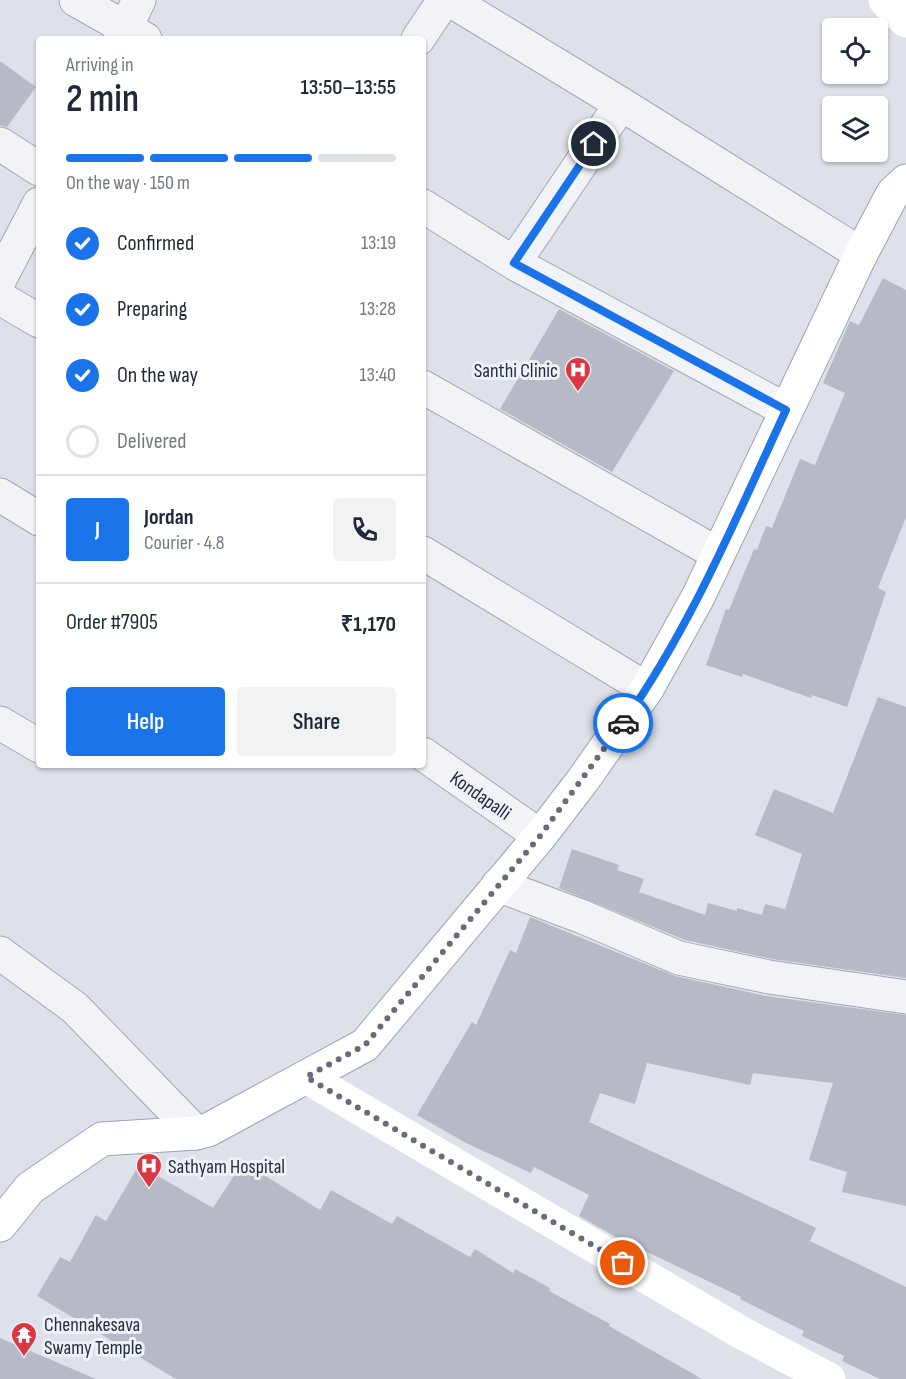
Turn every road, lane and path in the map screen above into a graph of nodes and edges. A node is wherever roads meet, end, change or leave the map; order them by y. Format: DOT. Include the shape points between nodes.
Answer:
graph roads {
  1 [pos="76,0"];
  2 [pos="444,0"];
  3 [pos="450,0"];
  4 [pos="885,0"];
  5 [pos="906,21"];
  6 [pos="132,26"];
  7 [pos="420,36"];
  8 [pos="621,104"];
  9 [pos="0,144"];
  10 [pos="36,167"];
  11 [pos="906,181"];
  12 [pos="426,208"];
  13 [pos="36,210"];
  14 [pos="861,254"];
  15 [pos="514,263"];
  16 [pos="0,279"];
  17 [pos="0,298"];
  18 [pos="36,319"];
  19 [pos="426,389"];
  20 [pos="786,410"];
  21 [pos="0,495"];
  22 [pos="36,517"];
  23 [pos="718,554"];
  24 [pos="426,555"];
  25 [pos="647,689"];
  26 [pos="0,723"];
  27 [pos="36,744"];
  28 [pos="426,756"];
  29 [pos="540,836"];
  30 [pos="498,885"];
  31 [pos="0,953"];
  32 [pos="906,998"];
  33 [pos="306,1077"];
  34 [pos="196,1134"];
  35 [pos="0,1225"];
  36 [pos="797,1371"];
  37 [pos="830,1379"];
  1 -- 6 [label="street"];
  2 -- 7 [label="street"];
  3 -- 8 [label="street"];
  4 -- 5 [label="main road"];
  8 -- 14 [label="street"];
  8 -- 15 [label="street"];
  9 -- 10 [label="street"];
  11 -- 14 [label="main road" via="893,193"];
  12 -- 15 [label="street"];
  13 -- 16 [label="street"];
  14 -- 20 [label="main road"];
  15 -- 20 [label="street"];
  17 -- 18 [label="street"];
  19 -- 23 [label="street"];
  20 -- 23 [label="main road"];
  21 -- 22 [label="street"];
  23 -- 25 [label="main road"];
  24 -- 25 [label="street"];
  25 -- 29 [label="main road"];
  26 -- 27 [label="street"];
  28 -- 29 [label="street, Kondapalli"];
  29 -- 30 [label="main road"];
  30 -- 32 [label="street" via="679,958 769,977"];
  30 -- 33 [label="main road" via="365,1045"];
  31 -- 34 [label="street" via="75,1008"];
  33 -- 34 [label="main road"];
  33 -- 36 [label="main road" via="732,1327"];
  34 -- 35 [label="main road" via="102,1139 30,1188"];
  36 -- 37 [label="main road"];
}
